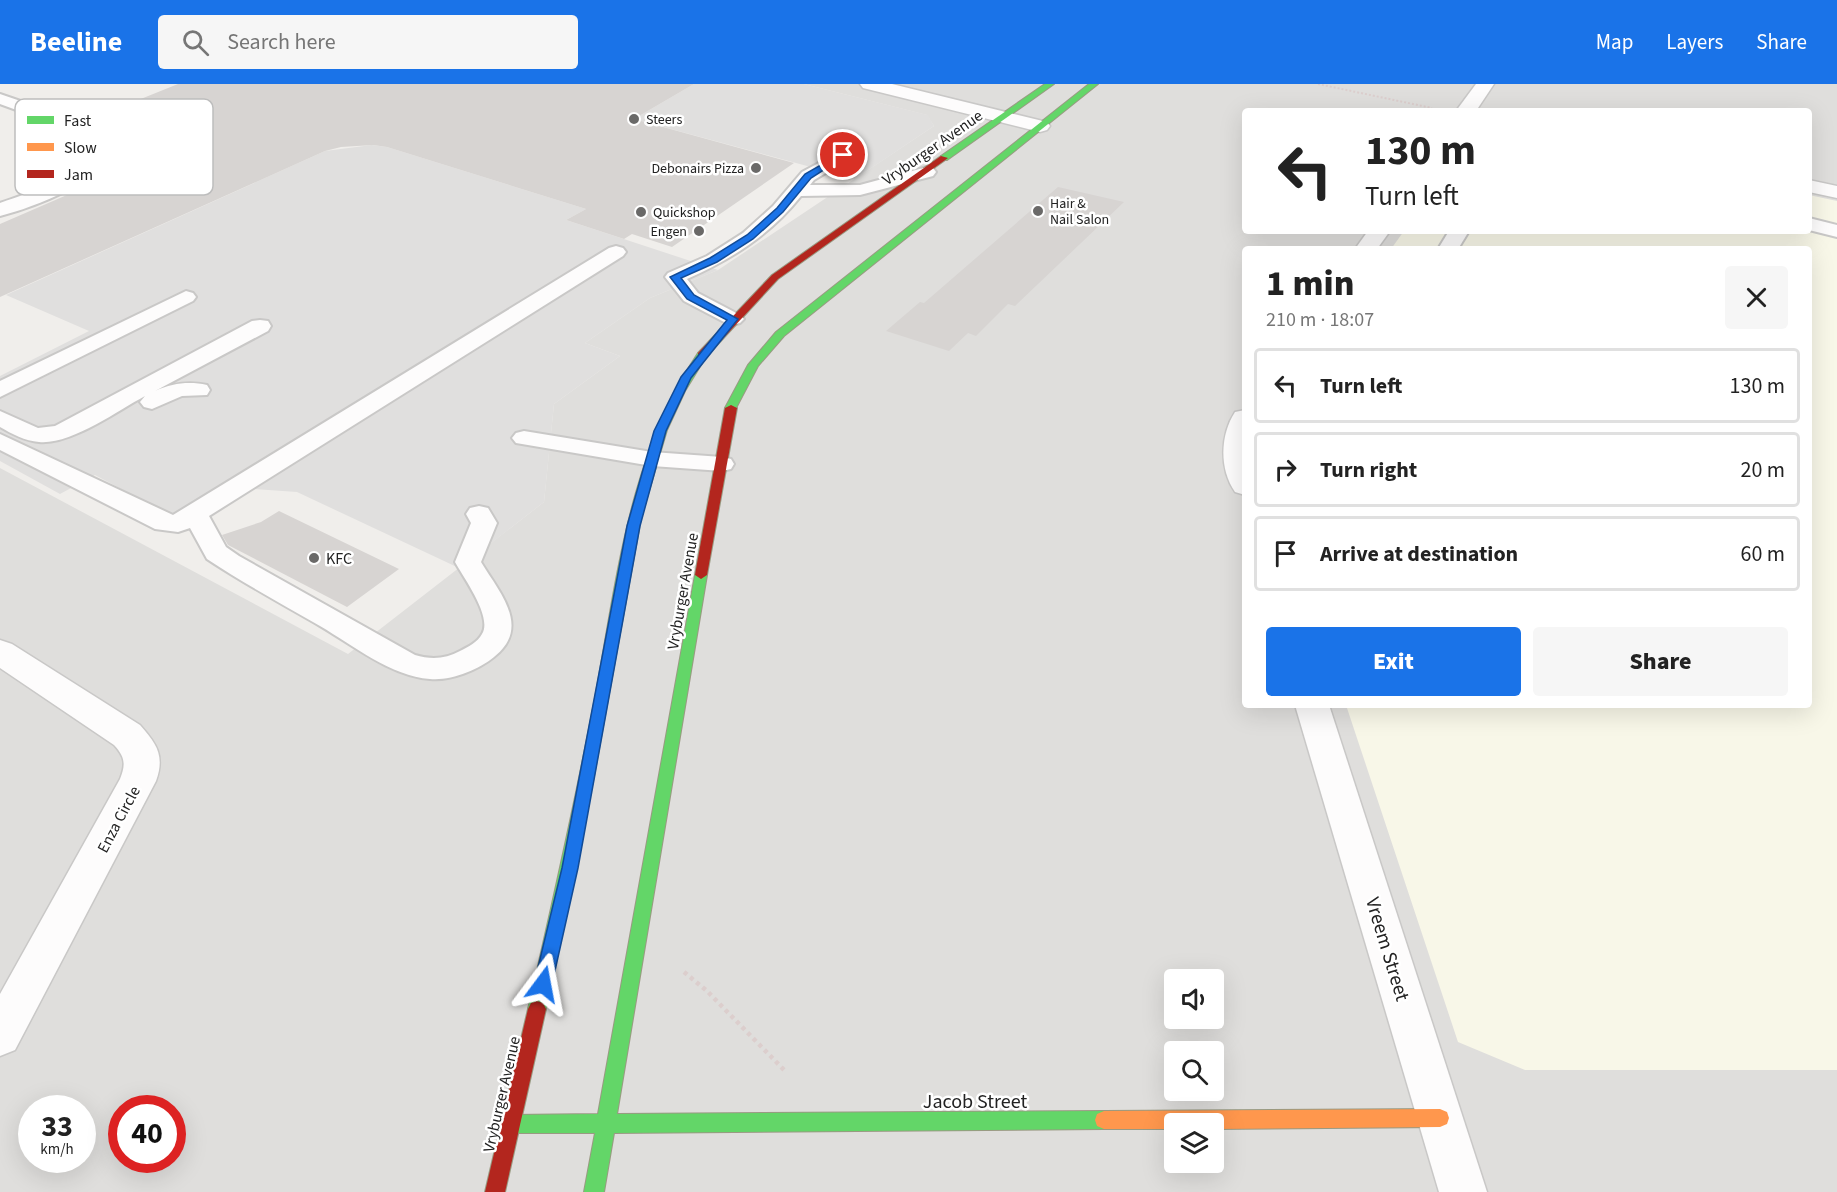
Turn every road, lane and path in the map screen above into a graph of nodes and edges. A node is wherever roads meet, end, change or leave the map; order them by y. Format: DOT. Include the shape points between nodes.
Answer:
graph roads {
  1 [pos="869,84"];
  2 [pos="1050,84"];
  3 [pos="1094,84"];
  4 [pos="1318,84"];
  5 [pos="1485,84"];
  6 [pos="0,99"];
  7 [pos="15,104"];
  8 [pos="1432,108"];
  9 [pos="1468,108"];
  10 [pos="1003,117"];
  11 [pos="1040,126"];
  12 [pos="843,155"];
  13 [pos="927,172"];
  14 [pos="1812,187"];
  15 [pos="794,191"];
  16 [pos="1837,192"];
  17 [pos="35,195"];
  18 [pos="0,210"];
  19 [pos="1812,225"];
  20 [pos="1837,231"];
  21 [pos="616,252"];
  22 [pos="186,297"];
  23 [pos="733,319"];
  24 [pos="260,326"];
  25 [pos="0,390"];
  26 [pos="199,390"];
  27 [pos="0,418"];
  28 [pos="1242,426"];
  29 [pos="524,438"];
  30 [pos="0,441"];
  31 [pos="652,459"];
  32 [pos="43,463"];
  33 [pos="722,464"];
  34 [pos="1242,476"];
  35 [pos="195,513"];
  36 [pos="479,514"];
  37 [pos="0,652"];
  38 [pos="1313,708"];
  39 [pos="684,972"];
  40 [pos="0,1036"];
  41 [pos="789,1075"];
  42 [pos="1440,1118"];
  43 [pos="606,1123"];
  44 [pos="511,1124"];
  45 [pos="495,1192"];
  46 [pos="594,1192"];
  47 [pos="1463,1192"];
  1 -- 10 [label="street"];
  2 -- 10 [label="street, Vryburger Avenue"];
  3 -- 11 [label="street, Vryburger Avenue"];
  4 -- 8 [label="path"];
  5 -- 9 [label="street"];
  6 -- 7 [label="lane"];
  10 -- 11 [label="street"];
  10 -- 13 [label="street, Vryburger Avenue"];
  11 -- 33 [label="street, Vryburger Avenue" via="780,334 753,365 731,405"];
  12 -- 15 [label="lane" via="808,176"];
  13 -- 15 [label="lane" via="860,190"];
  13 -- 23 [label="street, Vryburger Avenue" via="776,277"];
  14 -- 16 [label="street"];
  15 -- 23 [label="lane" via="780,210 750,237 714,260 675,277 691,297"];
  17 -- 18 [label="lane"];
  19 -- 20 [label="lane"];
  21 -- 35 [label="lane"];
  22 -- 25 [label="lane"];
  23 -- 31 [label="street, Vryburger Avenue" via="686,377 660,431"];
  24 -- 27 [label="lane" via="63,431 46,437 31,434"];
  26 -- 32 [label="lane" via="186,387 170,392"];
  28 -- 34 [label="street" via="1237,438"];
  29 -- 31 [label="lane"];
  30 -- 32 [label="lane"];
  31 -- 33 [label="lane"];
  31 -- 44 [label="street, Vryburger Avenue" via="634,526 570,868"];
  32 -- 35 [label="lane" via="164,523 178,524"];
  33 -- 43 [label="street, Vryburger Avenue"];
  35 -- 36 [label="lane" via="216,553 405,662 437,669 473,658 497,633 499,621 468,562 484,523"];
  37 -- 40 [label="street, Enza Circle" via="127,735 141,751 144,764"];
  38 -- 42 [label="street, Vreem Street"];
  39 -- 41 [label="path"];
  42 -- 43 [label="street, Jacob Street"];
  42 -- 47 [label="street, Vreem Street"];
  43 -- 44 [label="street, Jacob Street"];
  43 -- 46 [label="street, Vryburger Avenue"];
  44 -- 45 [label="street, Vryburger Avenue"];
}
